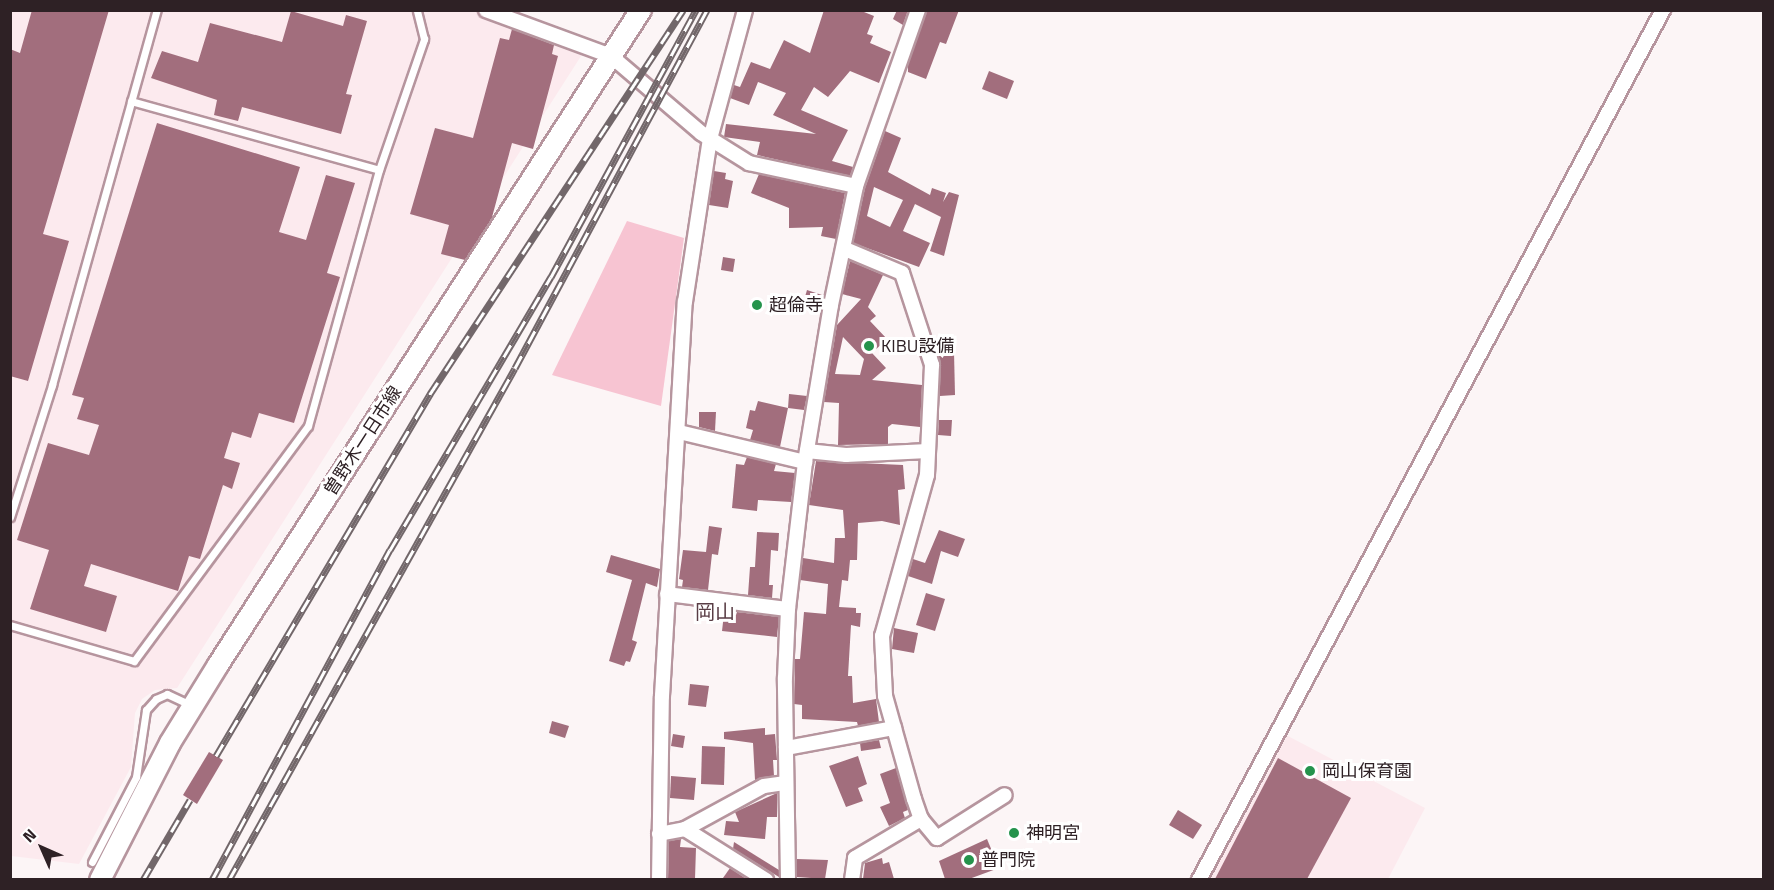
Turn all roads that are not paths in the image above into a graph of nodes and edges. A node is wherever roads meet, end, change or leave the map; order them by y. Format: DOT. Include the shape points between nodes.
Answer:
graph roads {
  1 [pos="157,10"];
  2 [pos="417,10"];
  3 [pos="486,10"];
  4 [pos="640,10"];
  5 [pos="744,10"];
  6 [pos="918,10"];
  7 [pos="1663,10"];
  8 [pos="610,56"];
  9 [pos="131,101"];
  10 [pos="710,139"];
  11 [pos="379,170"];
  12 [pos="856,186"];
  13 [pos="845,249"];
  14 [pos="679,432"];
  15 [pos="928,451"];
  16 [pos="806,456"];
  17 [pos="10,517"];
  18 [pos="667,594"];
  19 [pos="788,609"];
  20 [pos="10,625"];
  21 [pos="193,706"];
  22 [pos="894,728"];
  23 [pos="786,748"];
  24 [pos="786,783"];
  25 [pos="1005,795"];
  26 [pos="921,819"];
  27 [pos="685,829"];
  28 [pos="659,834"];
  29 [pos="96,870"];
  30 [pos="659,879"];
  31 [pos="765,879"];
  32 [pos="788,879"];
  33 [pos="852,879"];
  34 [pos="1199,879"];
  1 -- 9 [label="lane"];
  2 -- 11 [label="lane" via="424,39"];
  3 -- 8 [label="street"];
  4 -- 8 [label="main road, 曽野木一日市線"];
  5 -- 10 [label="street"];
  6 -- 12 [label="street"];
  7 -- 34 [label="street"];
  8 -- 10 [label="street"];
  8 -- 21 [label="main road, 曽野木一日市線"];
  9 -- 11 [label="lane"];
  9 -- 17 [label="lane"];
  10 -- 12 [label="street" via="749,163"];
  10 -- 14 [label="street" via="685,302"];
  11 -- 20 [label="lane" via="308,426 134,661"];
  12 -- 13 [label="street"];
  13 -- 15 [label="street" via="902,273 932,365"];
  13 -- 16 [label="street" via="831,305"];
  14 -- 16 [label="street"];
  14 -- 18 [label="street"];
  15 -- 16 [label="street"];
  15 -- 22 [label="street" via="927,475 882,636 885,696"];
  16 -- 19 [label="street"];
  18 -- 19 [label="street"];
  18 -- 28 [label="street"];
  19 -- 23 [label="street"];
  21 -- 29 [label="main road, 曽野木一日市線"];
  21 -- 29 [label="lane" via="167,694 146,710 136,777"];
  22 -- 23 [label="street"];
  22 -- 26 [label="street"];
  23 -- 24 [label="street"];
  24 -- 27 [label="street" via="764,786"];
  24 -- 32 [label="street"];
  25 -- 26 [label="street" via="937,838"];
  26 -- 33 [label="street" via="855,858"];
  27 -- 28 [label="street"];
  27 -- 31 [label="street"];
  28 -- 30 [label="street"];
}
